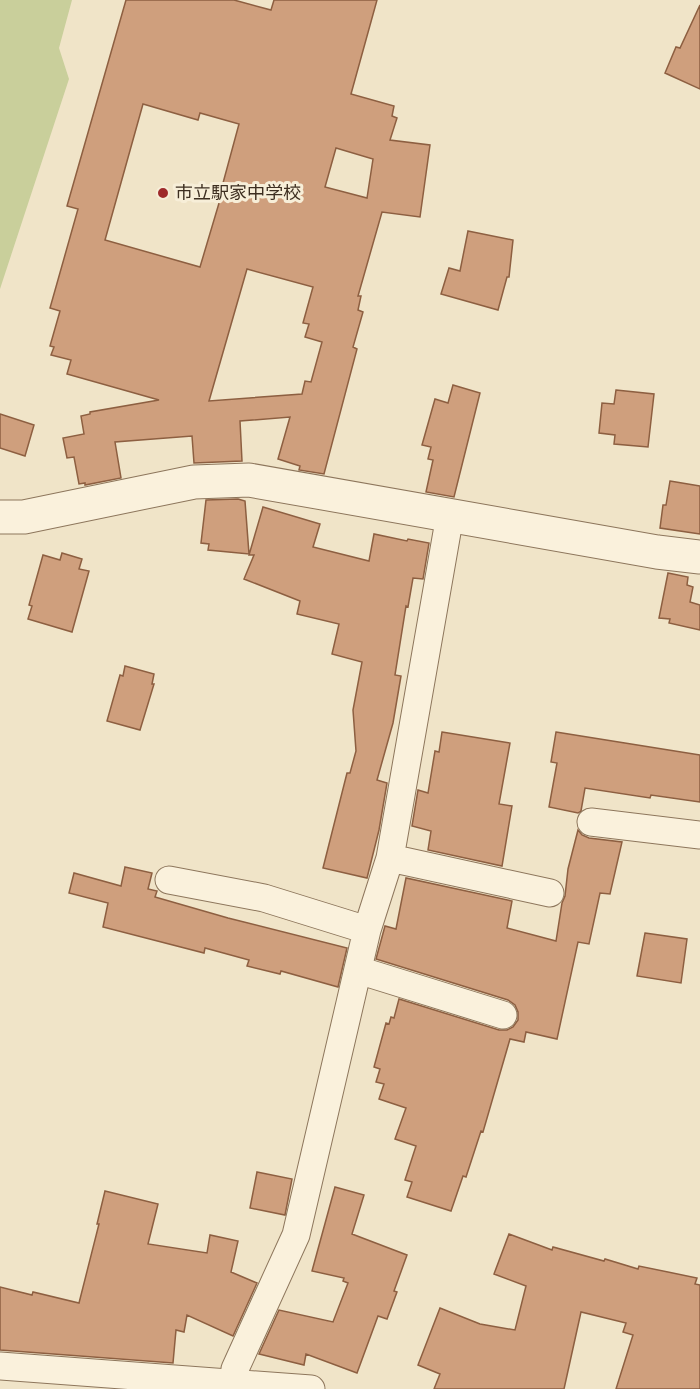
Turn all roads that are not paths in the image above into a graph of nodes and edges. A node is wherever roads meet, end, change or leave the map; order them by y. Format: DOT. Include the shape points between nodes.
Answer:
graph roads {
  1 [pos="450,515"];
  2 [pos="1,523"];
  3 [pos="700,556"];
  4 [pos="591,822"];
  5 [pos="700,835"];
  6 [pos="390,858"];
  7 [pos="170,880"];
  8 [pos="550,894"];
  9 [pos="368,930"];
  10 [pos="358,970"];
  11 [pos="503,1015"];
  12 [pos="0,1366"];
  13 [pos="234,1385"];
  14 [pos="311,1389"];
  1 -- 2 [label="street" via="249,480 194,482"];
  1 -- 3 [label="street" via="657,552"];
  1 -- 6 [label="street"];
  4 -- 5 [label="street"];
  6 -- 8 [label="street"];
  6 -- 9 [label="street"];
  7 -- 9 [label="street" via="264,898"];
  9 -- 10 [label="street"];
  10 -- 11 [label="street"];
  10 -- 13 [label="street" via="296,1235 235,1370"];
  12 -- 13 [label="street"];
  13 -- 14 [label="street"];
}
